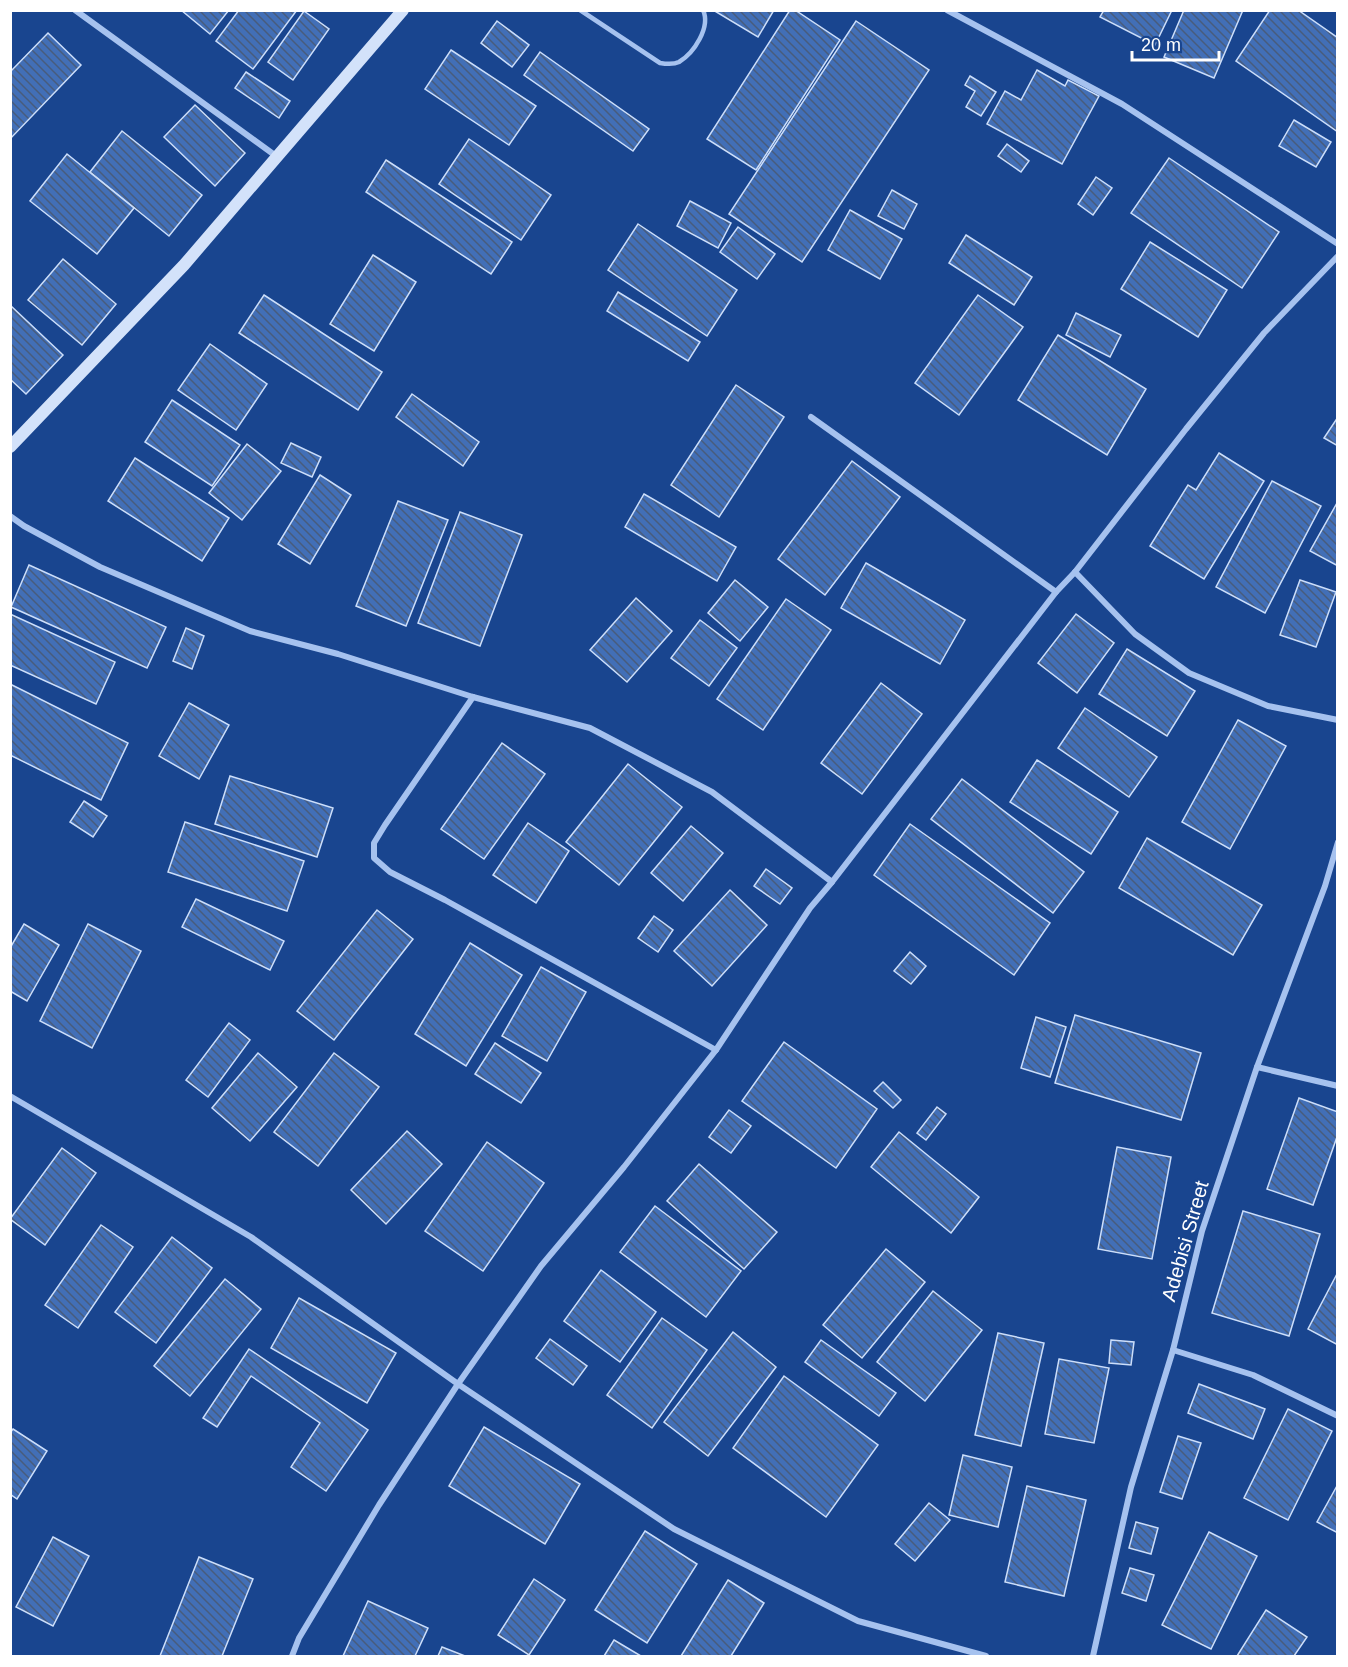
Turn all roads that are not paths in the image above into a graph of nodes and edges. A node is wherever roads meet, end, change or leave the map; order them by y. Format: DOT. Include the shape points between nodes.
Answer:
graph roads {
  1 [pos="75,10"];
  2 [pos="403,10"];
  3 [pos="580,10"];
  4 [pos="703,10"];
  5 [pos="947,10"];
  6 [pos="276,156"];
  7 [pos="1338,244"];
  8 [pos="1338,256"];
  9 [pos="810,417"];
  10 [pos="10,447"];
  11 [pos="10,516"];
  12 [pos="1075,572"];
  13 [pos="1056,591"];
  14 [pos="473,697"];
  15 [pos="1338,720"];
  16 [pos="1338,842"];
  17 [pos="832,882"];
  18 [pos="716,1050"];
  19 [pos="1257,1067"];
  20 [pos="1338,1086"];
  21 [pos="10,1096"];
  22 [pos="1173,1350"];
  23 [pos="458,1384"];
  24 [pos="1338,1416"];
  25 [pos="292,1656"];
  26 [pos="986,1656"];
  27 [pos="1093,1656"];
  1 -- 6 [label="street"];
  2 -- 6 [label="street"];
  3 -- 4 [label="lane" via="660,63 668,64 680,61 692,50 705,22"];
  5 -- 7 [label="street" via="1122,104"];
  6 -- 10 [label="street" via="176,273"];
  8 -- 12 [label="street" via="1264,333"];
  9 -- 13 [label="street"];
  11 -- 14 [label="street" via="100,567 250,631"];
  12 -- 13 [label="street"];
  12 -- 15 [label="street" via="1135,634 1189,673 1268,706"];
  13 -- 17 [label="street"];
  14 -- 17 [label="street" via="590,728 712,792"];
  14 -- 18 [label="street" via="385,825 374,843 374,858 390,872"];
  16 -- 19 [label="street, Adebisi Street"];
  17 -- 18 [label="street" via="810,908"];
  18 -- 23 [label="street" via="541,1266"];
  19 -- 20 [label="street"];
  19 -- 22 [label="street, Adebisi Street" via="1202,1231"];
  21 -- 23 [label="street" via="251,1237"];
  22 -- 24 [label="street" via="1253,1375"];
  22 -- 27 [label="street, Adebisi Street" via="1131,1487"];
  23 -- 25 [label="street" via="379,1505"];
  23 -- 26 [label="street" via="674,1529 858,1621"];
}
